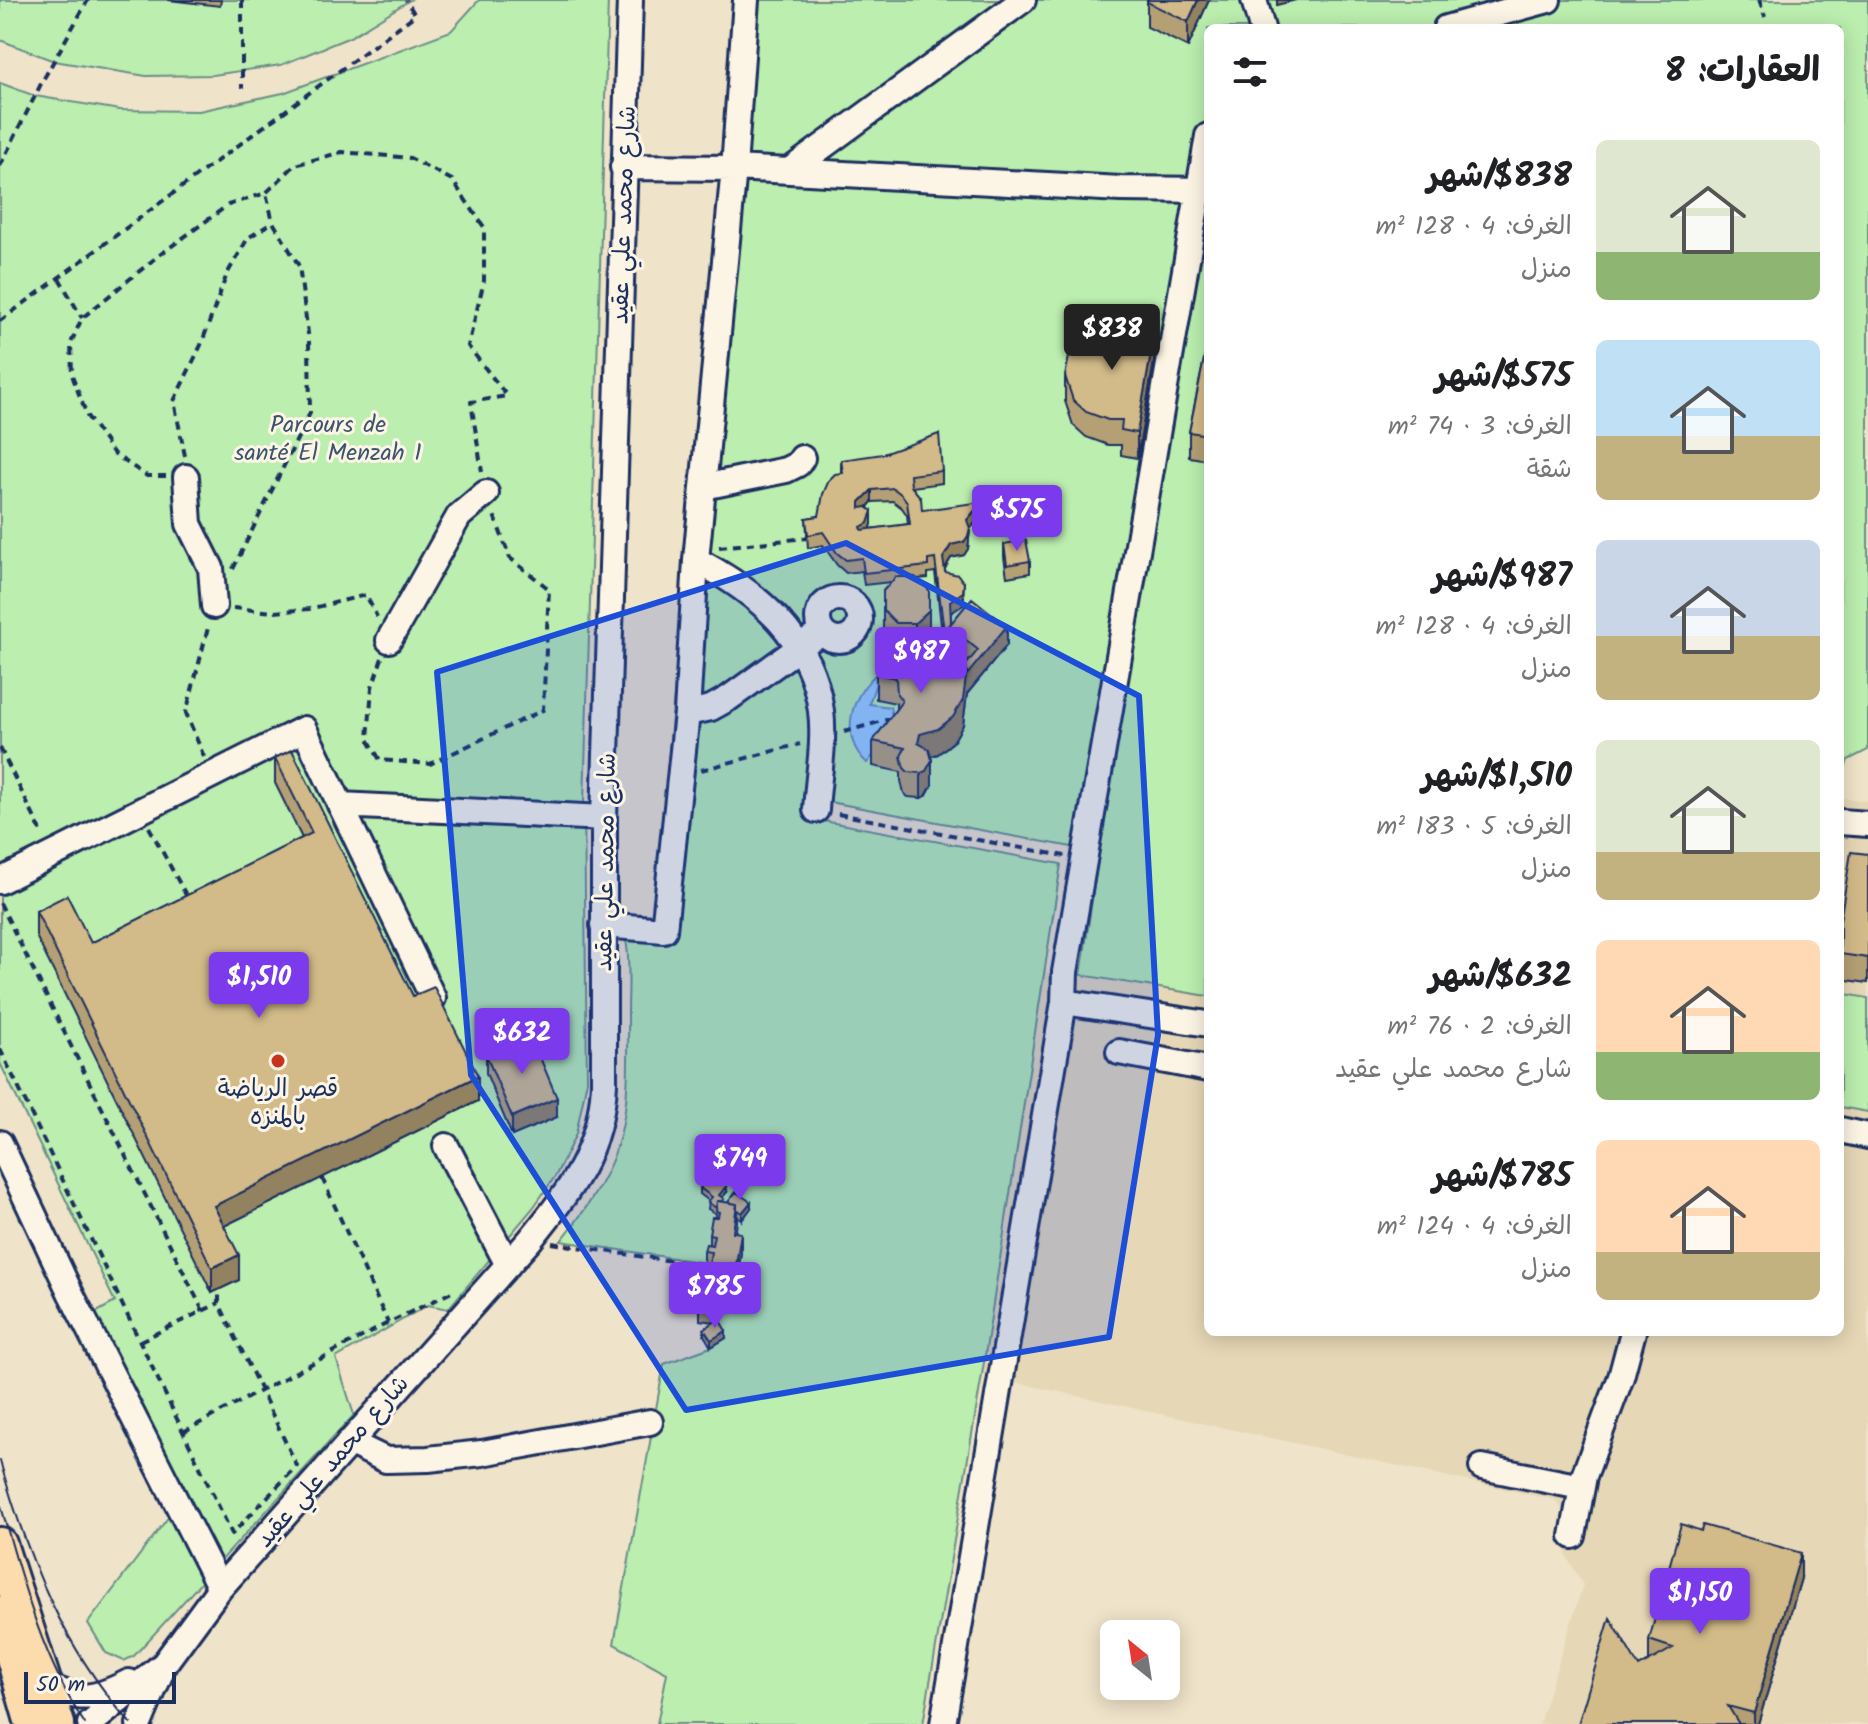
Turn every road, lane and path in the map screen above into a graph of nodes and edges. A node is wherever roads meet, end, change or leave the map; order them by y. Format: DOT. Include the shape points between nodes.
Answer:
graph roads {
  1 [pos="88,0"];
  2 [pos="242,0"];
  3 [pos="406,0"];
  4 [pos="630,0"];
  5 [pos="746,0"];
  6 [pos="1023,0"];
  7 [pos="1254,0"];
  8 [pos="1548,0"];
  9 [pos="1759,0"];
  10 [pos="1765,17"];
  11 [pos="1261,24"];
  12 [pos="1461,24"];
  13 [pos="242,88"];
  14 [pos="0,166"];
  15 [pos="623,167"];
  16 [pos="734,168"];
  17 [pos="789,171"];
  18 [pos="1204,190"];
  19 [pos="266,193"];
  20 [pos="273,222"];
  21 [pos="59,278"];
  22 [pos="82,318"];
  23 [pos="0,321"];
  24 [pos="802,458"];
  25 [pos="186,477"];
  26 [pos="703,487"];
  27 [pos="486,493"];
  28 [pos="807,538"];
  29 [pos="696,554"];
  30 [pos="214,606"];
  31 [pos="821,632"];
  32 [pos="389,640"];
  33 [pos="799,649"];
  34 [pos="687,713"];
  35 [pos="899,717"];
  36 [pos="822,738"];
  37 [pos="0,748"];
  38 [pos="212,775"];
  39 [pos="679,776"];
  40 [pos="340,805"];
  41 [pos="816,810"];
  42 [pos="141,811"];
  43 [pos="604,818"];
  44 [pos="1844,822"];
  45 [pos="1868,824"];
  46 [pos="52,855"];
  47 [pos="1084,859"];
  48 [pos="0,881"];
  49 [pos="190,902"];
  50 [pos="0,903"];
  51 [pos="603,925"];
  52 [pos="433,998"];
  53 [pos="1064,1002"];
  54 [pos="1204,1023"];
  55 [pos="0,1049"];
  56 [pos="1119,1052"];
  57 [pos="1204,1068"];
  58 [pos="1844,1131"];
  59 [pos="1868,1136"];
  60 [pos="0,1143"];
  61 [pos="446,1146"];
  62 [pos="322,1178"];
  63 [pos="530,1240"];
  64 [pos="508,1265"];
  65 [pos="705,1266"];
  66 [pos="219,1290"];
  67 [pos="455,1291"];
  68 [pos="219,1303"];
  69 [pos="203,1311"];
  70 [pos="388,1323"];
  71 [pos="1632,1336"];
  72 [pos="140,1341"];
  73 [pos="260,1391"];
  74 [pos="650,1422"];
  75 [pos="183,1432"];
  76 [pos="349,1442"];
  77 [pos="1482,1467"];
  78 [pos="1581,1487"];
  79 [pos="1573,1536"];
  80 [pos="0,1544"];
  81 [pos="220,1588"];
  82 [pos="0,1613"];
  83 [pos="169,1657"];
  84 [pos="46,1684"];
  85 [pos="32,1724"];
  86 [pos="58,1724"];
  87 [pos="90,1724"];
  88 [pos="139,1724"];
  89 [pos="943,1724"];
  1 -- 14 [label="path"];
  2 -- 13 [label="path"];
  3 -- 21 [label="path" via="415,15"];
  4 -- 15 [label="street, شارع محمد علي عقيد"];
  5 -- 16 [label="street"];
  6 -- 17 [label="street"];
  7 -- 11 [label="street"];
  8 -- 12 [label="street"];
  9 -- 10 [label="path"];
  15 -- 16 [label="street"];
  15 -- 43 [label="street, شارع محمد علي عقيد"];
  16 -- 17 [label="street"];
  16 -- 26 [label="street"];
  17 -- 18 [label="street"];
  18 -- 47 [label="street"];
  19 -- 20 [label="path"];
  19 -- 22 [label="path" via="228,205"];
  19 -- 27 [label="path" via="295,165 342,152 410,158 452,180 484,227 484,281 468,346 507,396 471,402"];
  20 -- 25 [label="path" via="248,238 227,274 174,401"];
  20 -- 30 [label="path" via="299,266 309,341 310,413"];
  21 -- 22 [label="path"];
  21 -- 23 [label="path"];
  22 -- 25 [label="path" via="71,343 72,375 87,416 114,454 147,476"];
  24 -- 26 [label="street" via="786,470"];
  25 -- 30 [label="street" via="189,524 211,568"];
  26 -- 29 [label="street"];
  27 -- 32 [label="street" via="459,516"];
  27 -- 32 [label="path" via="510,558 549,589 543,710 430,764 380,760 368,739 372,687"];
  28 -- 29 [label="path"];
  29 -- 33 [label="street" via="763,602"];
  29 -- 34 [label="street"];
  30 -- 32 [label="path" via="274,612 366,595"];
  30 -- 38 [label="path" via="186,713"];
  31 -- 33 [label="street"];
  33 -- 34 [label="street" via="729,698"];
  33 -- 36 [label="street" via="815,682"];
  34 -- 39 [label="street"];
  35 -- 36 [label="path"];
  36 -- 39 [label="path"];
  36 -- 41 [label="street"];
  37 -- 46 [label="path"];
  38 -- 40 [label="street" via="304,729"];
  38 -- 42 [label="street"];
  39 -- 51 [label="street" via="664,930"];
  40 -- 43 [label="street"];
  40 -- 52 [label="street"];
  41 -- 47 [label="path"];
  42 -- 46 [label="street"];
  42 -- 49 [label="path"];
  43 -- 51 [label="street, شارع محمد علي عقيد"];
  44 -- 45 [label="street"];
  46 -- 48 [label="street"];
  47 -- 53 [label="street"];
  50 -- 69 [label="path"];
  51 -- 63 [label="street, شارع محمد علي عقيد" via="604,1083 599,1126 567,1195"];
  53 -- 54 [label="street"];
  53 -- 89 [label="street"];
  55 -- 72 [label="path"];
  56 -- 57 [label="street"];
  58 -- 59 [label="street"];
  60 -- 81 [label="street"];
  61 -- 64 [label="street"];
  62 -- 70 [label="path"];
  63 -- 64 [label="street, شارع محمد علي عقيد"];
  63 -- 65 [label="path"];
  64 -- 76 [label="street, شارع محمد علي عقيد"];
  66 -- 68 [label="path"];
  67 -- 70 [label="path"];
  68 -- 69 [label="path"];
  68 -- 73 [label="path"];
  69 -- 72 [label="path"];
  70 -- 73 [label="path"];
  71 -- 78 [label="street"];
  72 -- 75 [label="path"];
  73 -- 75 [label="path"];
  73 -- 75 [label="path" via="297,1466 232,1534"];
  74 -- 76 [label="street" via="428,1459 386,1460"];
  76 -- 81 [label="street, شارع محمد علي عقيد"];
  77 -- 78 [label="street"];
  78 -- 79 [label="street"];
  80 -- 84 [label="main road"];
  81 -- 83 [label="street, شارع محمد علي عقيد"];
  82 -- 85 [label="main road"];
  83 -- 84 [label="street" via="106,1694 68,1696"];
  83 -- 87 [label="street, شارع محمد علي عقيد"];
  83 -- 88 [label="street"];
  84 -- 86 [label="main road"];
}
